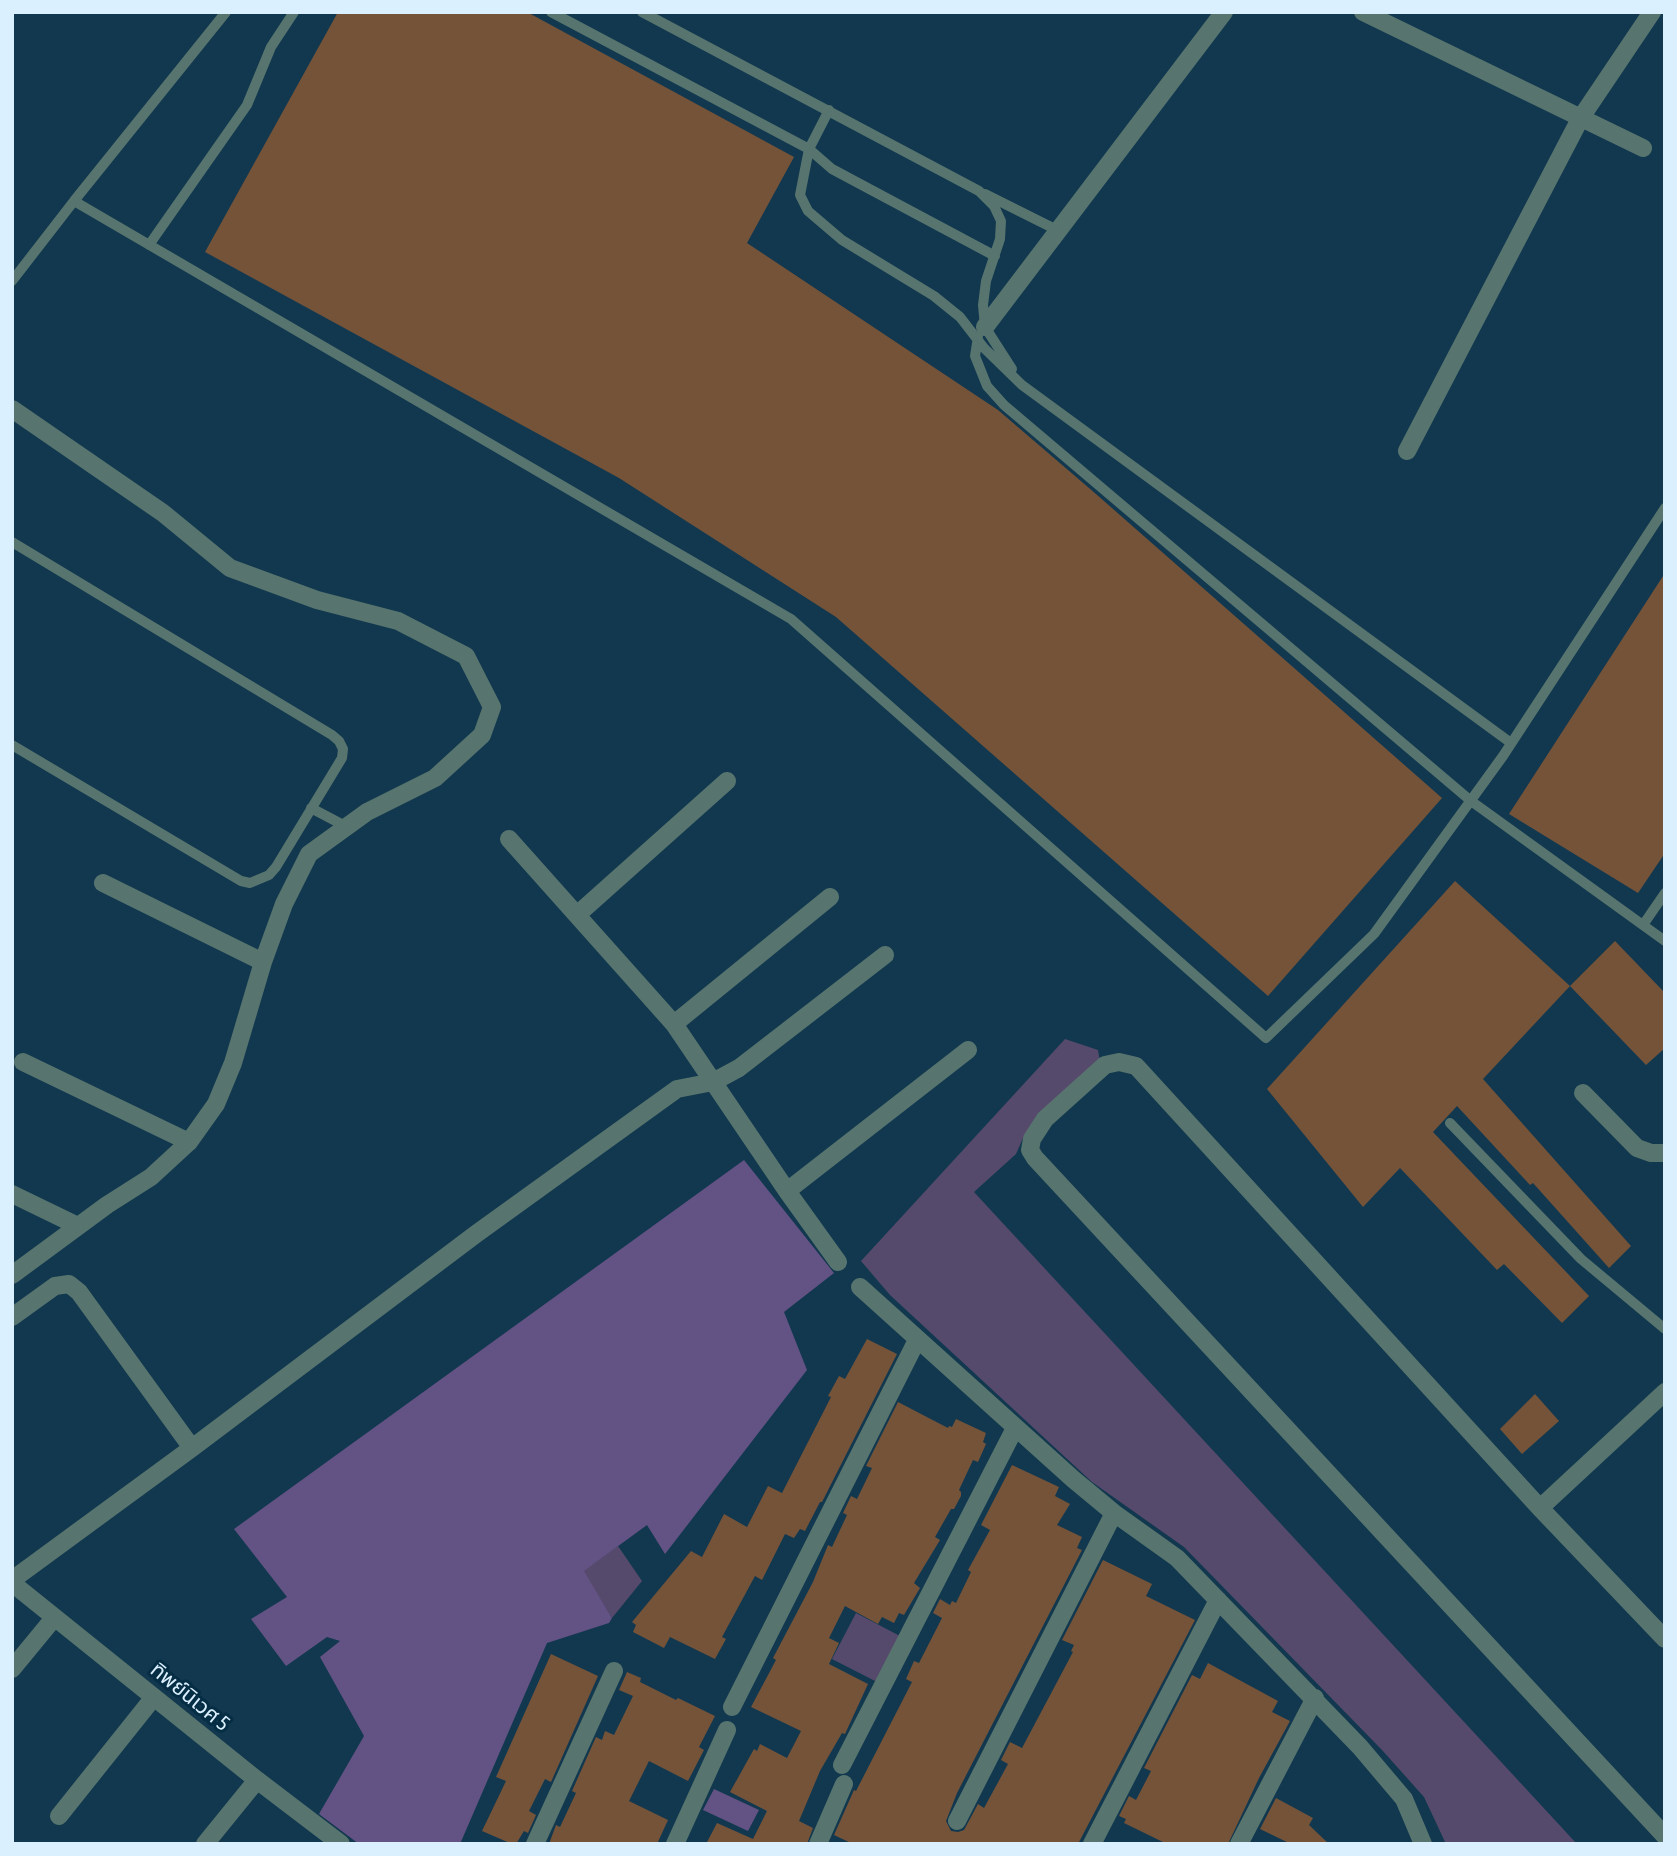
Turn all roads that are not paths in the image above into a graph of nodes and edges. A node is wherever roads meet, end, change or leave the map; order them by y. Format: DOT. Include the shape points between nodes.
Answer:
graph roads {
  1 [pos="226,12"];
  2 [pos="294,12"];
  3 [pos="551,12"];
  4 [pos="642,12"];
  5 [pos="1224,12"];
  6 [pos="1363,12"];
  7 [pos="1652,12"];
  8 [pos="829,110"];
  9 [pos="1580,119"];
  10 [pos="1643,148"];
  11 [pos="809,149"];
  12 [pos="979,191"];
  13 [pos="74,201"];
  14 [pos="1059,231"];
  15 [pos="149,245"];
  16 [pos="995,256"];
  17 [pos="12,281"];
  18 [pos="981,333"];
  19 [pos="12,409"];
  20 [pos="1407,451"];
  21 [pos="1665,508"];
  22 [pos="12,542"];
  23 [pos="1511,743"];
  24 [pos="12,745"];
  25 [pos="727,781"];
  26 [pos="1471,801"];
  27 [pos="311,808"];
  28 [pos="346,827"];
  29 [pos="509,839"];
  30 [pos="103,883"];
  31 [pos="1665,893"];
  32 [pos="831,897"];
  33 [pos="579,914"];
  34 [pos="1643,925"];
  35 [pos="1665,941"];
  36 [pos="885,955"];
  37 [pos="263,962"];
  38 [pos="674,1024"];
  39 [pos="968,1050"];
  40 [pos="23,1062"];
  41 [pos="713,1082"];
  42 [pos="1583,1093"];
  43 [pos="1450,1123"];
  44 [pos="189,1142"];
  45 [pos="1665,1153"];
  46 [pos="787,1191"];
  47 [pos="12,1194"];
  48 [pos="78,1226"];
  49 [pos="838,1262"];
  50 [pos="12,1276"];
  51 [pos="860,1287"];
  52 [pos="12,1317"];
  53 [pos="1665,1329"];
  54 [pos="918,1340"];
  55 [pos="1665,1392"];
  56 [pos="1015,1428"];
  57 [pos="192,1448"];
  58 [pos="1540,1508"];
  59 [pos="1114,1513"];
  60 [pos="12,1581"];
  61 [pos="1218,1600"];
  62 [pos="54,1618"];
  63 [pos="1665,1639"];
  64 [pos="12,1669"];
  65 [pos="614,1671"];
  66 [pos="154,1698"];
  67 [pos="1315,1698"];
  68 [pos="732,1707"];
  69 [pos="727,1730"];
  70 [pos="842,1765"];
  71 [pos="257,1780"];
  72 [pos="845,1784"];
  73 [pos="59,1816"];
  74 [pos="957,1821"];
  75 [pos="1665,1836"];
  76 [pos="825,1841"];
  77 [pos="205,1844"];
  78 [pos="341,1844"];
  79 [pos="535,1844"];
  80 [pos="674,1844"];
  81 [pos="1092,1844"];
  82 [pos="1239,1844"];
  83 [pos="1423,1844"];
  1 -- 13 [label="lane"];
  2 -- 15 [label="lane" via="271,47 247,105"];
  3 -- 11 [label="lane"];
  4 -- 8 [label="lane"];
  5 -- 14 [label="street"];
  6 -- 9 [label="street"];
  7 -- 9 [label="street"];
  8 -- 11 [label="lane"];
  8 -- 12 [label="lane"];
  9 -- 10 [label="street"];
  9 -- 20 [label="street"];
  11 -- 16 [label="lane" via="832,169"];
  11 -- 18 [label="lane" via="800,195 808,211 842,240 933,296"];
  12 -- 14 [label="lane"];
  12 -- 16 [label="lane" via="1001,221"];
  13 -- 15 [label="lane"];
  13 -- 17 [label="lane"];
  14 -- 18 [label="street"];
  15 -- 26 [label="lane" via="791,619 1266,1038 1374,934"];
  16 -- 18 [label="lane" via="986,281"];
  18 -- 23 [label="lane" via="1022,385"];
  18 -- 26 [label="lane" via="975,356 987,386 1004,405"];
  19 -- 28 [label="street" via="163,513 230,568 317,600 398,621 466,656 492,707 482,735 435,778 367,811"];
  21 -- 23 [label="lane"];
  22 -- 27 [label="lane" via="339,741 342,758"];
  23 -- 26 [label="lane"];
  24 -- 27 [label="lane" via="250,883 276,867"];
  25 -- 33 [label="street"];
  26 -- 34 [label="lane"];
  27 -- 28 [label="lane"];
  28 -- 37 [label="street" via="309,854"];
  29 -- 33 [label="street"];
  30 -- 37 [label="street"];
  31 -- 34 [label="lane"];
  32 -- 38 [label="street"];
  33 -- 38 [label="street"];
  34 -- 35 [label="lane"];
  36 -- 41 [label="street" via="739,1068"];
  37 -- 44 [label="street" via="233,1063 216,1104"];
  38 -- 41 [label="street"];
  39 -- 46 [label="street"];
  40 -- 44 [label="street"];
  41 -- 46 [label="street"];
  41 -- 57 [label="street" via="677,1089 475,1234"];
  42 -- 45 [label="street" via="1637,1148"];
  43 -- 53 [label="lane" via="1581,1259"];
  44 -- 48 [label="street" via="150,1177"];
  46 -- 49 [label="street"];
  47 -- 48 [label="street"];
  48 -- 50 [label="street"];
  51 -- 54 [label="street"];
  52 -- 57 [label="street" via="55,1286 69,1284"];
  54 -- 56 [label="street"];
  54 -- 68 [label="street"];
  55 -- 58 [label="street"];
  56 -- 59 [label="street"];
  56 -- 70 [label="street"];
  57 -- 60 [label="street"];
  58 -- 63 [label="street"];
  58 -- 75 [label="street" via="1136,1066 1105,1065 1045,1119 1032,1139 1035,1158"];
  59 -- 61 [label="street" via="1177,1558"];
  59 -- 74 [label="street"];
  60 -- 62 [label="street, ทิพย์นิเวศ 5"];
  61 -- 67 [label="street"];
  61 -- 81 [label="street"];
  62 -- 64 [label="street"];
  62 -- 66 [label="street, ทิพย์นิเวศ 5"];
  65 -- 79 [label="street"];
  66 -- 71 [label="street, ทิพย์นิเวศ 5"];
  66 -- 73 [label="street"];
  67 -- 82 [label="street"];
  67 -- 83 [label="street" via="1404,1799"];
  69 -- 80 [label="street"];
  71 -- 77 [label="street"];
  71 -- 78 [label="street, ทิพย์นิเวศ 5"];
  72 -- 76 [label="street"];
}
